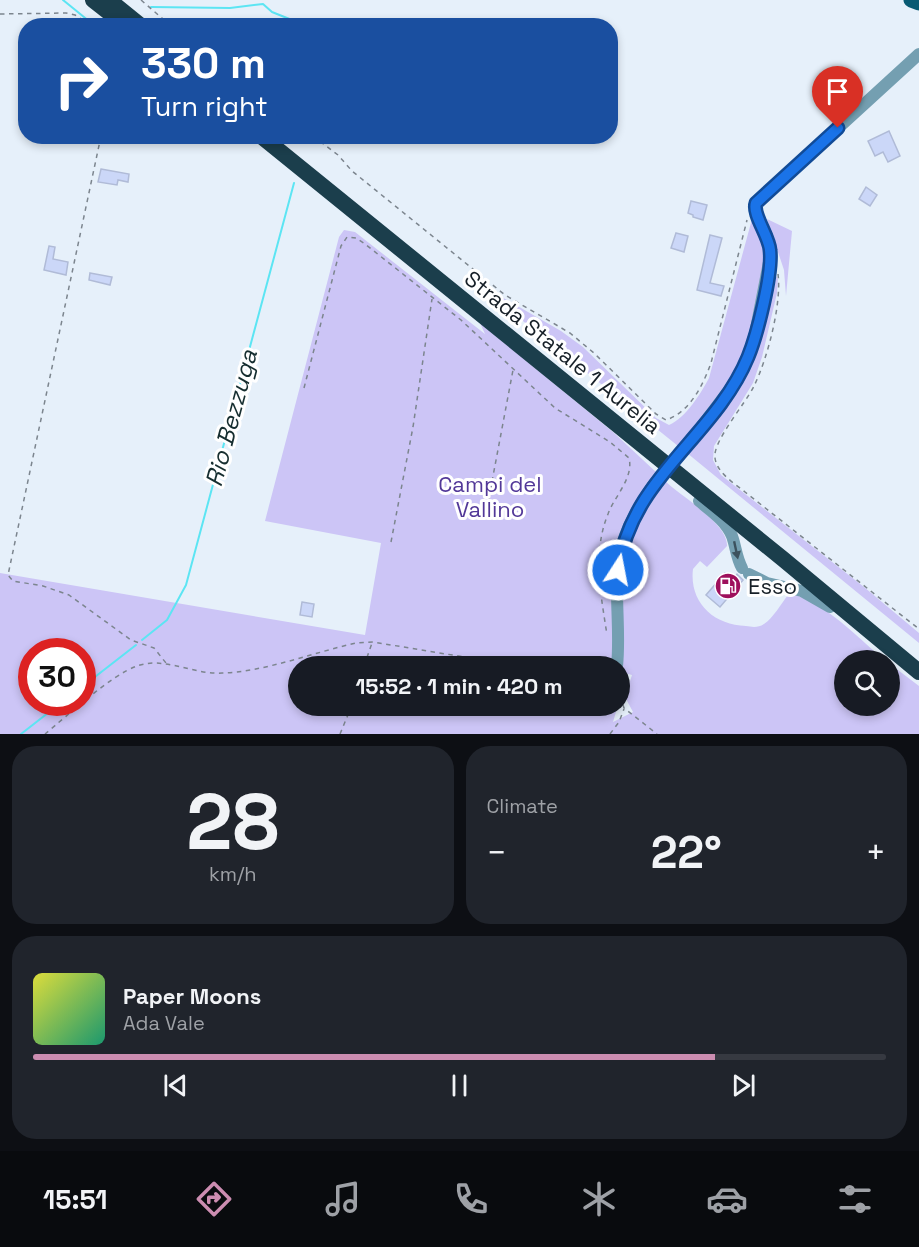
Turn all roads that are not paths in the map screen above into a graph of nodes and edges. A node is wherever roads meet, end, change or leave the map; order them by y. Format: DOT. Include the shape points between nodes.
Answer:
graph roads {
  1 [pos="93,0"];
  2 [pos="110,0"];
  3 [pos="911,0"];
  4 [pos="919,3"];
  5 [pos="114,18"];
  6 [pos="131,18"];
  7 [pos="919,54"];
  8 [pos="271,144"];
  9 [pos="288,144"];
  10 [pos="676,473"];
  11 [pos="892,649"];
  12 [pos="617,656"];
  13 [pos="919,657"];
  14 [pos="919,672"];
  1 -- 5 [label="highway"];
  2 -- 6 [label="highway"];
  3 -- 4 [label="main road"];
  7 -- 12 [label="street, bridge" via="760,198 754,210 769,243 770,264 749,355 735,382 639,507 621,552"];
  8 -- 10 [label="highway, Strada Statale 1 Aurelia"];
  9 -- 13 [label="highway, Strada Statale 1 Aurelia"];
  10 -- 11 [label="highway, Strada Statale 1 Aurelia"];
  10 -- 11 [label="street, one-way" via="692,496 729,528 736,557 745,571 821,600"];
  11 -- 14 [label="highway, Strada Statale 1 Aurelia"];
}
